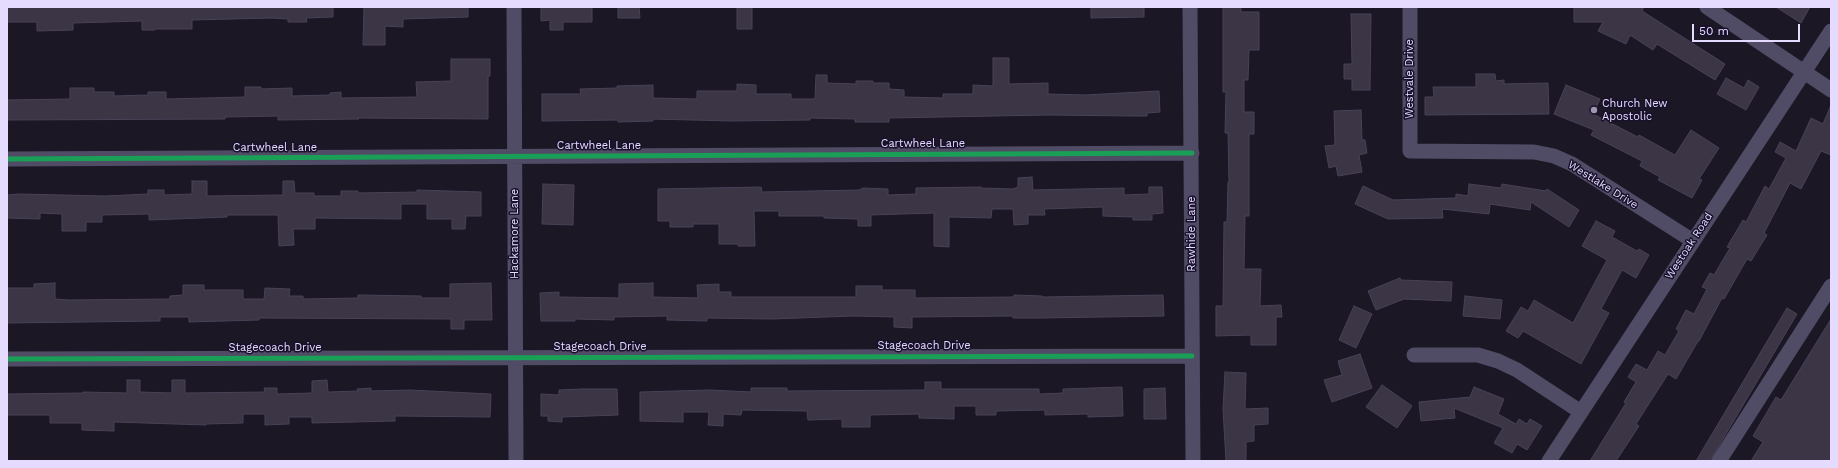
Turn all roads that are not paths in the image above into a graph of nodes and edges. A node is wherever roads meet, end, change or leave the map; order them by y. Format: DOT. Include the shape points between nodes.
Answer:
graph roads {
  1 [pos="514,7"];
  2 [pos="1190,7"];
  3 [pos="1410,7"];
  4 [pos="1708,7"];
  5 [pos="1831,31"];
  6 [pos="1804,72"];
  7 [pos="1831,90"];
  8 [pos="1410,151"];
  9 [pos="1192,153"];
  10 [pos="514,156"];
  11 [pos="7,159"];
  12 [pos="1693,241"];
  13 [pos="1831,286"];
  14 [pos="1414,355"];
  15 [pos="1192,356"];
  16 [pos="515,357"];
  17 [pos="7,359"];
  18 [pos="1581,412"];
  19 [pos="516,461"];
  20 [pos="1194,461"];
  21 [pos="1549,461"];
  22 [pos="1719,461"];
  1 -- 10 [label="street, Hackamore Lane"];
  2 -- 9 [label="street, Rawhide Lane"];
  3 -- 8 [label="street, Westvale Drive"];
  4 -- 6 [label="street"];
  5 -- 6 [label="street, Westoak Road"];
  6 -- 7 [label="street"];
  6 -- 12 [label="street, Westoak Road"];
  8 -- 12 [label="street, Westlake Drive" via="1534,152 1554,156 1572,164"];
  9 -- 10 [label="street, Cartwheel Lane"];
  9 -- 15 [label="street, Rawhide Lane"];
  10 -- 11 [label="street, Cartwheel Lane"];
  10 -- 16 [label="street, Hackamore Lane"];
  12 -- 18 [label="street, Westoak Road"];
  13 -- 22 [label="street"];
  14 -- 18 [label="street" via="1457,354 1488,357 1517,370"];
  15 -- 16 [label="street, Stagecoach Drive"];
  15 -- 20 [label="street, Rawhide Lane"];
  16 -- 17 [label="street, Stagecoach Drive"];
  16 -- 19 [label="street, Hackamore Lane"];
  18 -- 21 [label="street, Westoak Road"];
}
